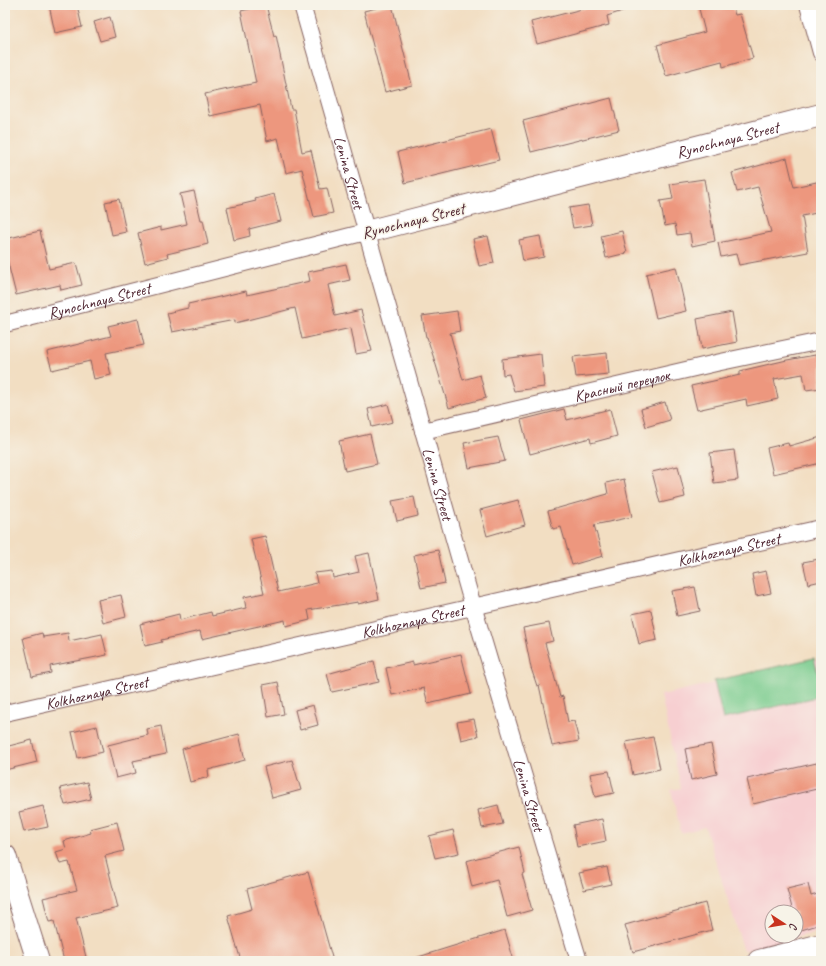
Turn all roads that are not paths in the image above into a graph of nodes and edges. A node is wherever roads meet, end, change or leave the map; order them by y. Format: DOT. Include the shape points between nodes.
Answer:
graph roads {
  1 [pos="302,5"];
  2 [pos="808,5"];
  3 [pos="821,53"];
  4 [pos="821,115"];
  5 [pos="366,232"];
  6 [pos="5,324"];
  7 [pos="821,341"];
  8 [pos="422,431"];
  9 [pos="821,528"];
  10 [pos="473,606"];
  11 [pos="5,713"];
  12 [pos="5,856"];
  13 [pos="821,945"];
  14 [pos="38,961"];
  15 [pos="580,961"];
  16 [pos="759,961"];
  1 -- 5 [label="street, Lenina Street"];
  2 -- 3 [label="street"];
  4 -- 5 [label="street, Rynochnaya Street"];
  5 -- 6 [label="street, Rynochnaya Street"];
  5 -- 8 [label="street, Lenina Street"];
  7 -- 8 [label="street, Красный переулок"];
  8 -- 10 [label="street, Lenina Street"];
  9 -- 10 [label="street, Kolkhoznaya Street"];
  10 -- 11 [label="street, Kolkhoznaya Street"];
  10 -- 15 [label="street, Lenina Street"];
  12 -- 14 [label="street"];
  13 -- 16 [label="street"];
}
